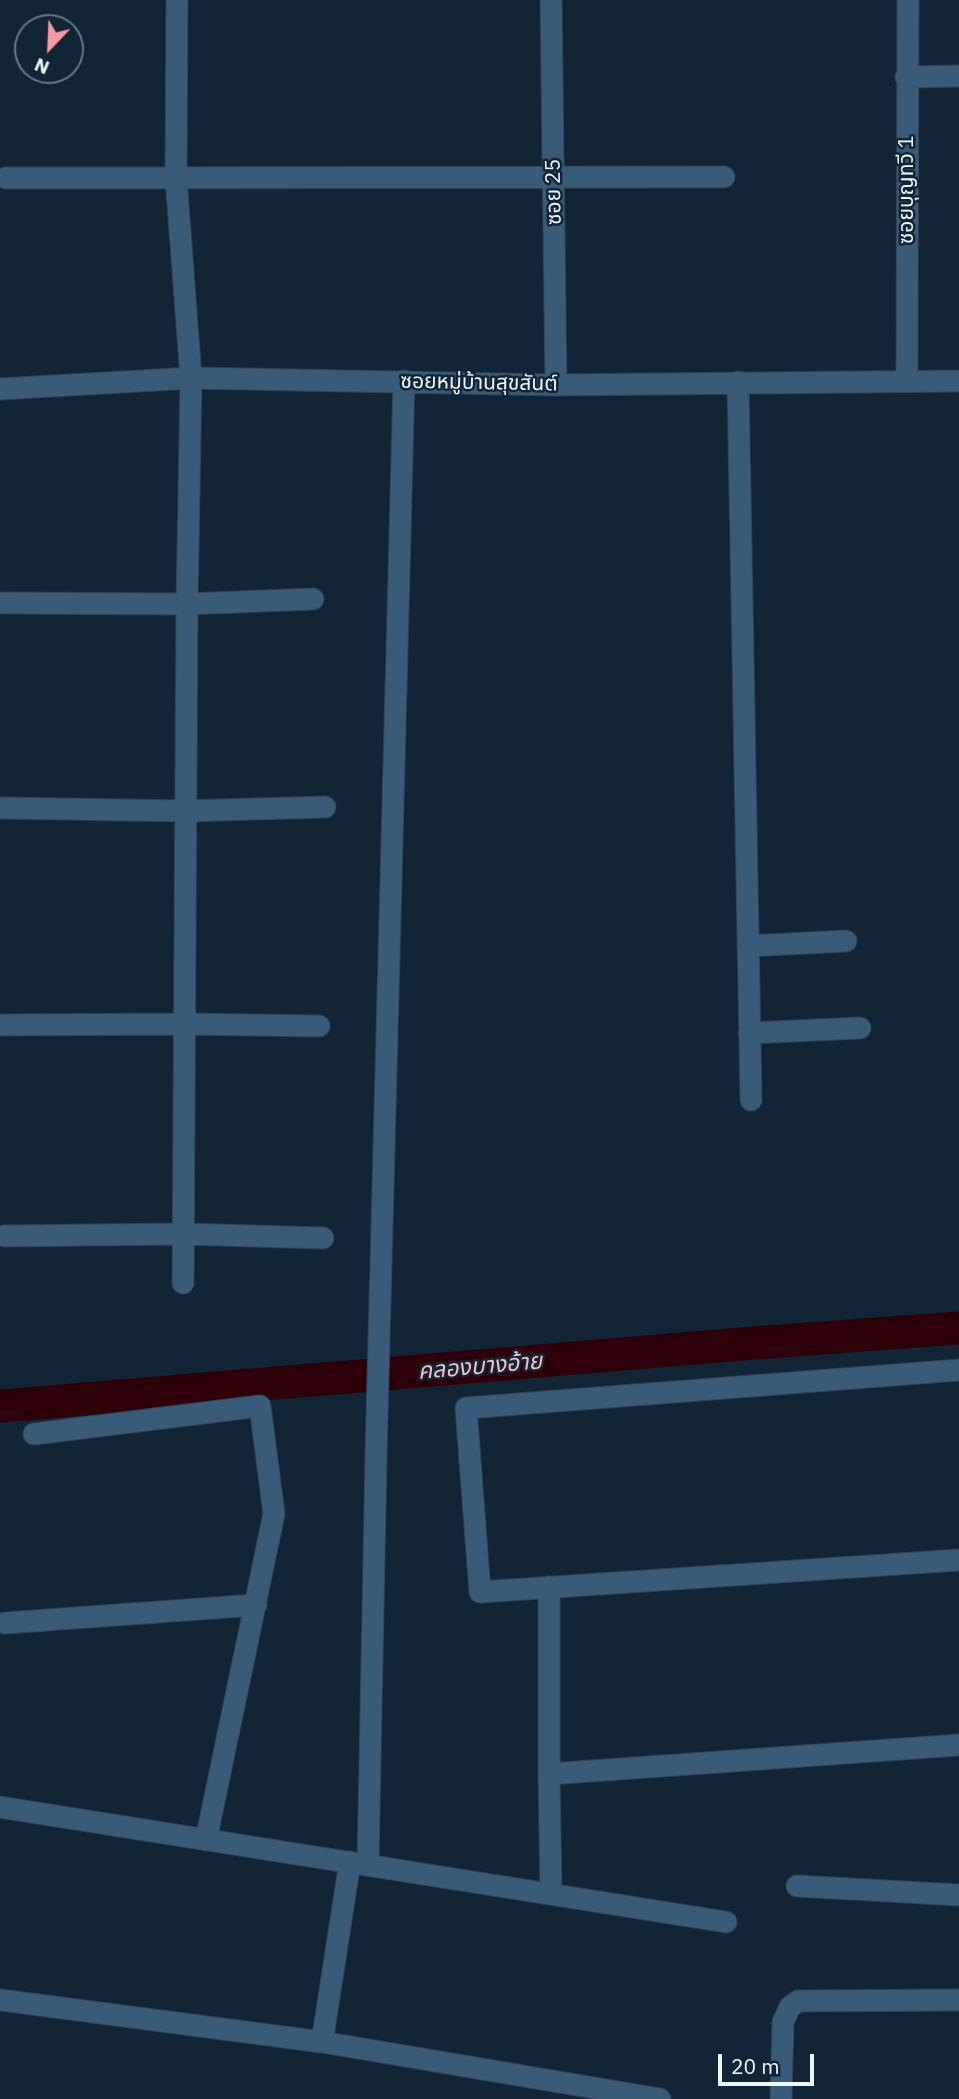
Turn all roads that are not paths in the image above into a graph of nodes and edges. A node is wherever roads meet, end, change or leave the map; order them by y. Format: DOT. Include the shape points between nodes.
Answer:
graph roads {
  1 [pos="177,0"];
  2 [pos="551,0"];
  3 [pos="908,0"];
  4 [pos="959,76"];
  5 [pos="906,77"];
  6 [pos="554,176"];
  7 [pos="724,177"];
  8 [pos="6,178"];
  9 [pos="176,178"];
  10 [pos="191,378"];
  11 [pos="907,381"];
  12 [pos="959,381"];
  13 [pos="404,382"];
  14 [pos="738,382"];
  15 [pos="556,384"];
  16 [pos="0,389"];
  17 [pos="313,599"];
  18 [pos="0,603"];
  19 [pos="187,604"];
  20 [pos="325,807"];
  21 [pos="0,808"];
  22 [pos="185,811"];
  23 [pos="846,942"];
  24 [pos="748,946"];
  25 [pos="184,1024"];
  26 [pos="0,1026"];
  27 [pos="319,1027"];
  28 [pos="860,1028"];
  29 [pos="749,1033"];
  30 [pos="751,1100"];
  31 [pos="183,1234"];
  32 [pos="4,1236"];
  33 [pos="323,1238"];
  34 [pos="183,1283"];
  35 [pos="959,1370"];
  36 [pos="34,1434"];
  37 [pos="959,1560"];
  38 [pos="549,1587"];
  39 [pos="256,1605"];
  40 [pos="5,1623"];
  41 [pos="959,1745"];
  42 [pos="548,1774"];
  43 [pos="0,1807"];
  44 [pos="206,1840"];
  45 [pos="359,1864"];
  46 [pos="797,1886"];
  47 [pos="551,1894"];
  48 [pos="959,1895"];
  49 [pos="726,1922"];
  50 [pos="0,2000"];
  51 [pos="959,2000"];
  52 [pos="323,2042"];
  53 [pos="660,2099"];
  54 [pos="781,2099"];
  1 -- 9 [label="street"];
  2 -- 6 [label="street, ซอย 25"];
  3 -- 5 [label="street, ซอยบุญทวี 1"];
  4 -- 5 [label="street"];
  5 -- 11 [label="street, ซอยบุญทวี 1"];
  6 -- 7 [label="street"];
  6 -- 9 [label="street"];
  6 -- 15 [label="street, ซอย 25"];
  8 -- 9 [label="street"];
  9 -- 10 [label="street"];
  10 -- 13 [label="street, ซอยหมู่บ้านสุขสันต์"];
  10 -- 16 [label="street, ซอยหมู่บ้านสุขสันต์"];
  10 -- 19 [label="street"];
  11 -- 12 [label="street, ซอยหมู่บ้านสุขสันต์"];
  11 -- 14 [label="street, ซอยหมู่บ้านสุขสันต์"];
  13 -- 15 [label="street, ซอยหมู่บ้านสุขสันต์"];
  13 -- 45 [label="street" via="376,1469"];
  14 -- 15 [label="street, ซอยหมู่บ้านสุขสันต์"];
  14 -- 24 [label="street"];
  17 -- 19 [label="street"];
  18 -- 19 [label="street"];
  19 -- 22 [label="street"];
  20 -- 22 [label="street"];
  21 -- 22 [label="street"];
  22 -- 25 [label="street"];
  23 -- 24 [label="street"];
  24 -- 29 [label="street"];
  25 -- 26 [label="street"];
  25 -- 27 [label="street"];
  25 -- 31 [label="street"];
  28 -- 29 [label="street"];
  29 -- 30 [label="street"];
  31 -- 32 [label="street"];
  31 -- 33 [label="street"];
  31 -- 34 [label="street"];
  35 -- 38 [label="street" via="466,1408 480,1592"];
  36 -- 39 [label="street" via="260,1406 274,1514"];
  37 -- 38 [label="street"];
  38 -- 42 [label="street"];
  39 -- 40 [label="street"];
  39 -- 44 [label="street"];
  41 -- 42 [label="street"];
  42 -- 47 [label="street"];
  43 -- 44 [label="street"];
  44 -- 45 [label="street"];
  45 -- 47 [label="street"];
  45 -- 52 [label="street"];
  46 -- 48 [label="street"];
  47 -- 49 [label="street"];
  50 -- 52 [label="street"];
  51 -- 54 [label="street" via="798,2001 783,2022"];
  52 -- 53 [label="street"];
}
